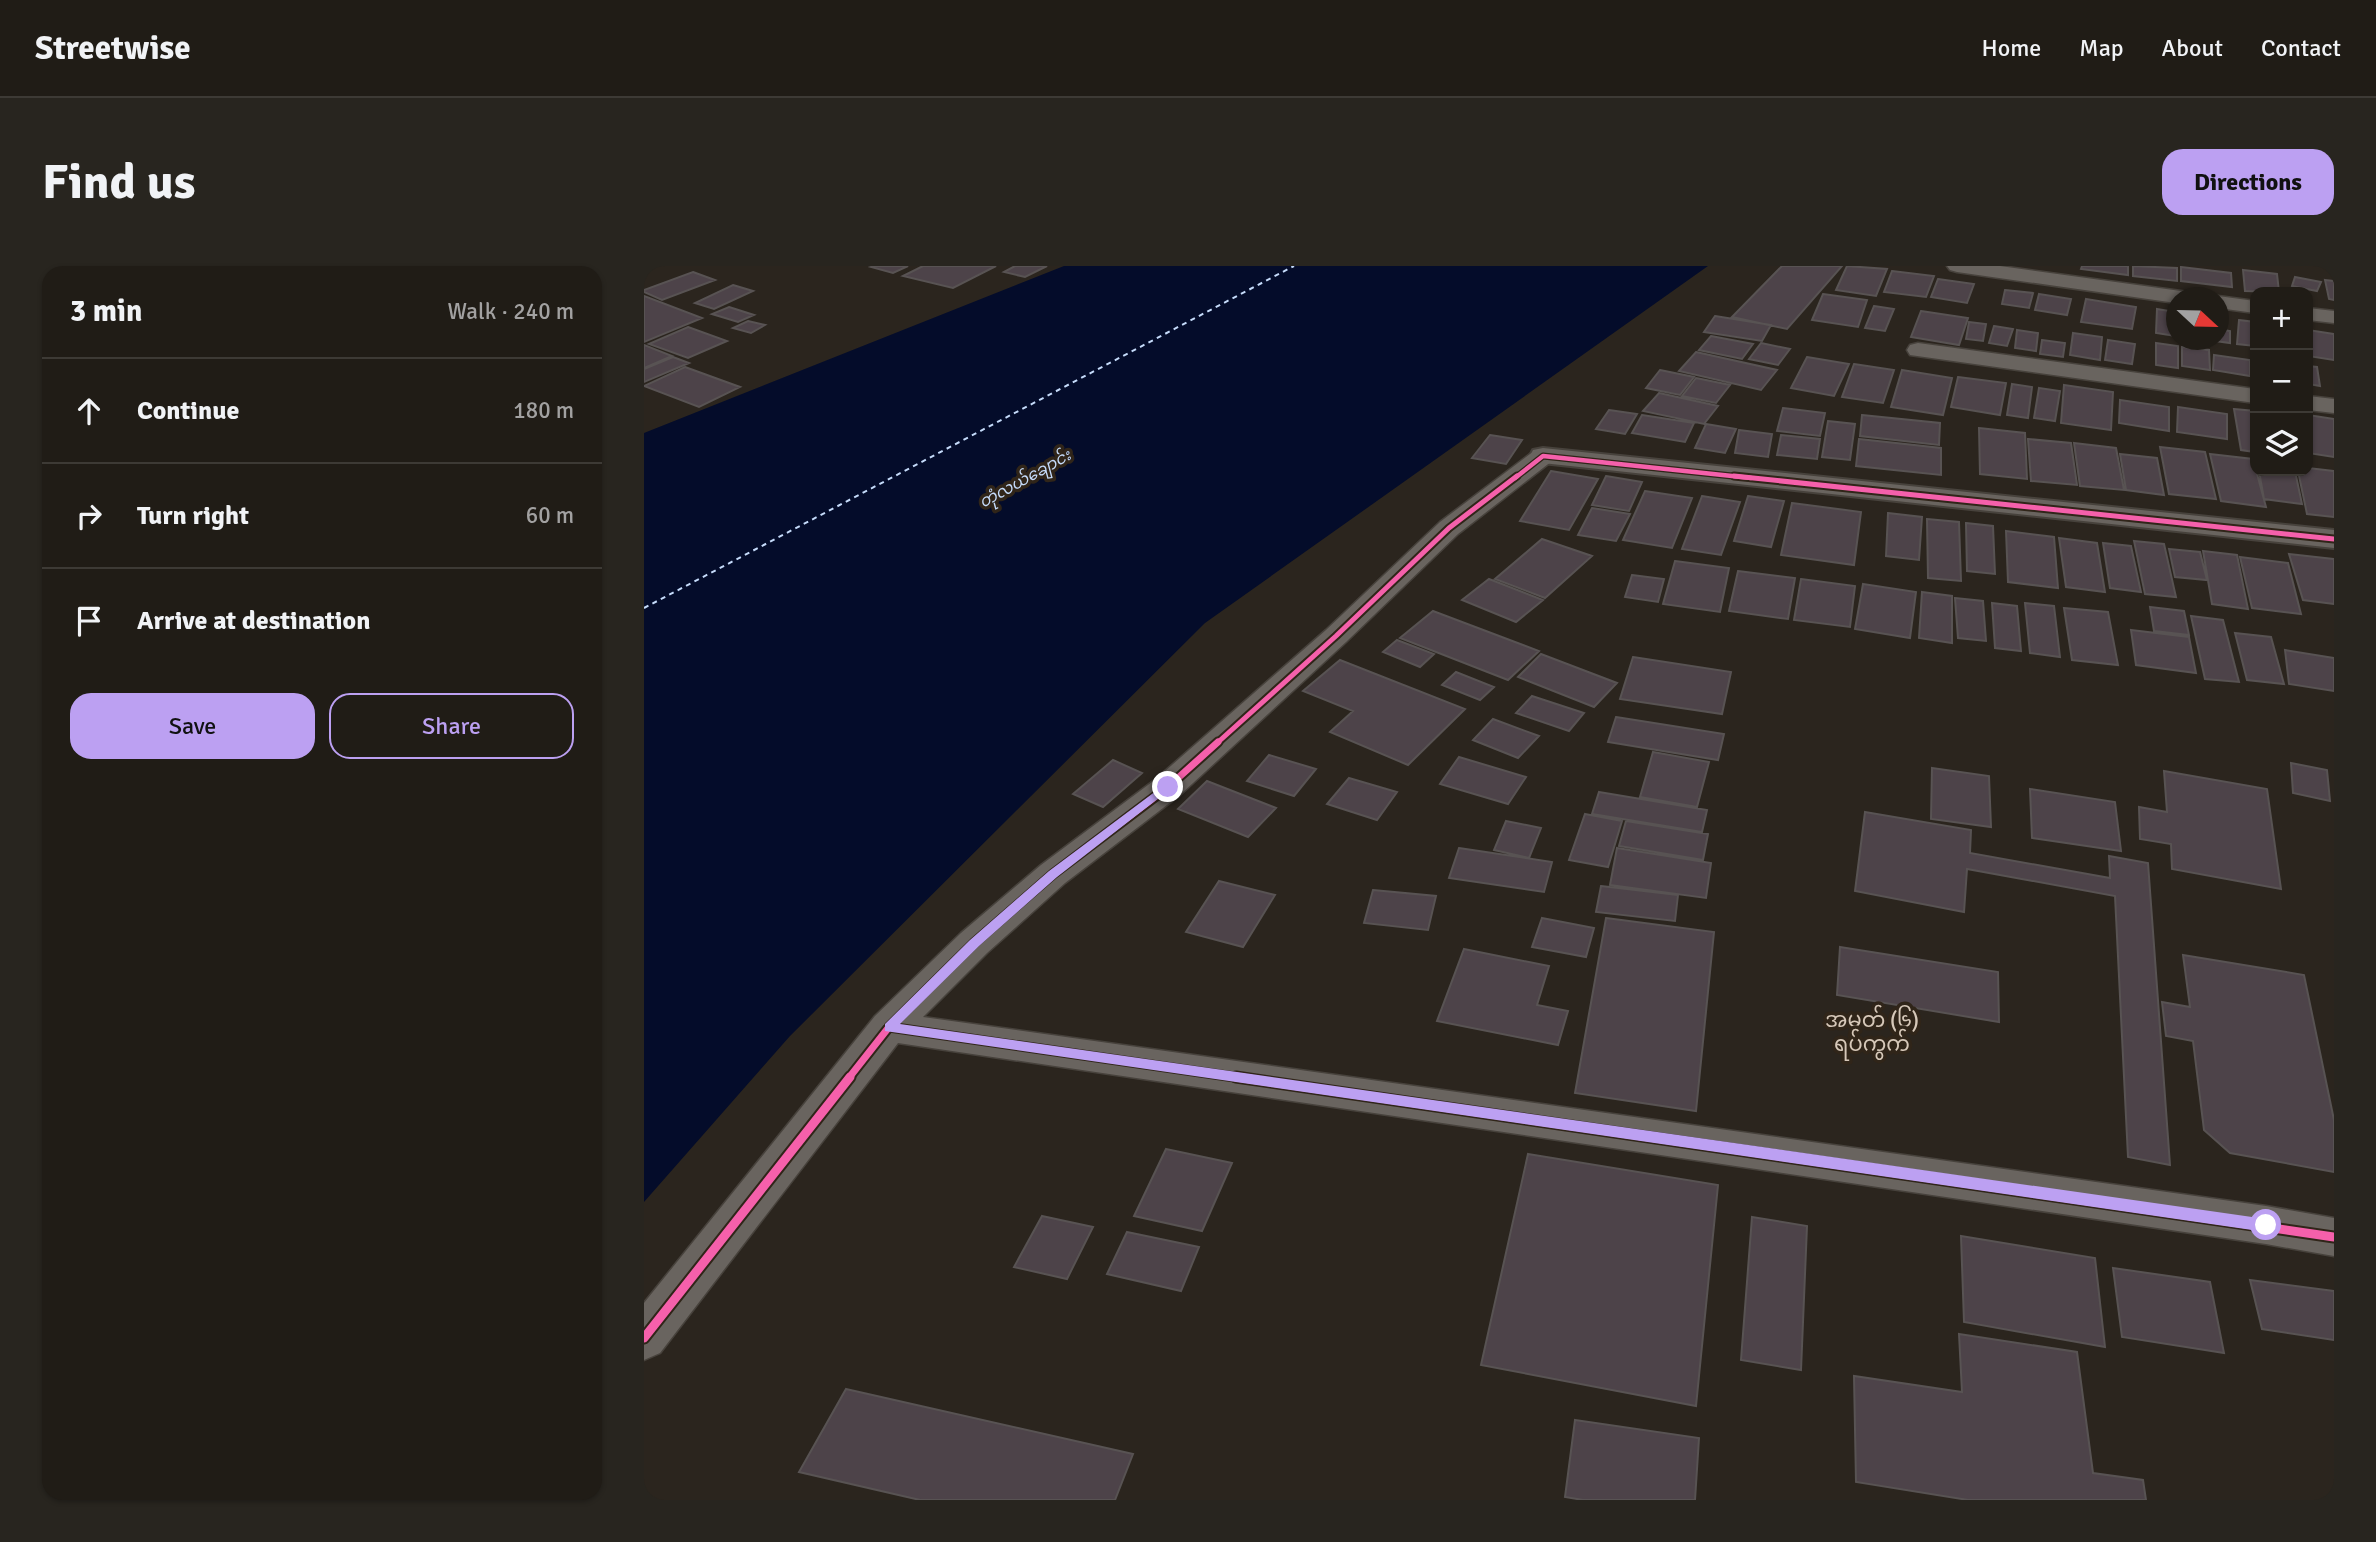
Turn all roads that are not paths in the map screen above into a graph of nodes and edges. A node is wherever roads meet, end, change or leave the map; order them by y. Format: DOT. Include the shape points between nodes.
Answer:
graph roads {
  1 [pos="1957,266"];
  2 [pos="2166,295"];
  3 [pos="2229,303"];
  4 [pos="2250,306"];
  5 [pos="2313,315"];
  6 [pos="2334,317"];
  7 [pos="1918,351"];
  8 [pos="2250,395"];
  9 [pos="2313,404"];
  10 [pos="2334,406"];
  11 [pos="1544,456"];
  12 [pos="2334,539"];
  13 [pos="889,1027"];
  14 [pos="2334,1237"];
  15 [pos="644,1338"];
  1 -- 2 [label="street"];
  3 -- 4 [label="street"];
  5 -- 6 [label="street"];
  7 -- 8 [label="street"];
  9 -- 10 [label="street"];
  11 -- 12 [label="street"];
  11 -- 13 [label="street" via="1449,528 1168,787 1053,874"];
  13 -- 14 [label="street"];
  13 -- 15 [label="street"];
}
